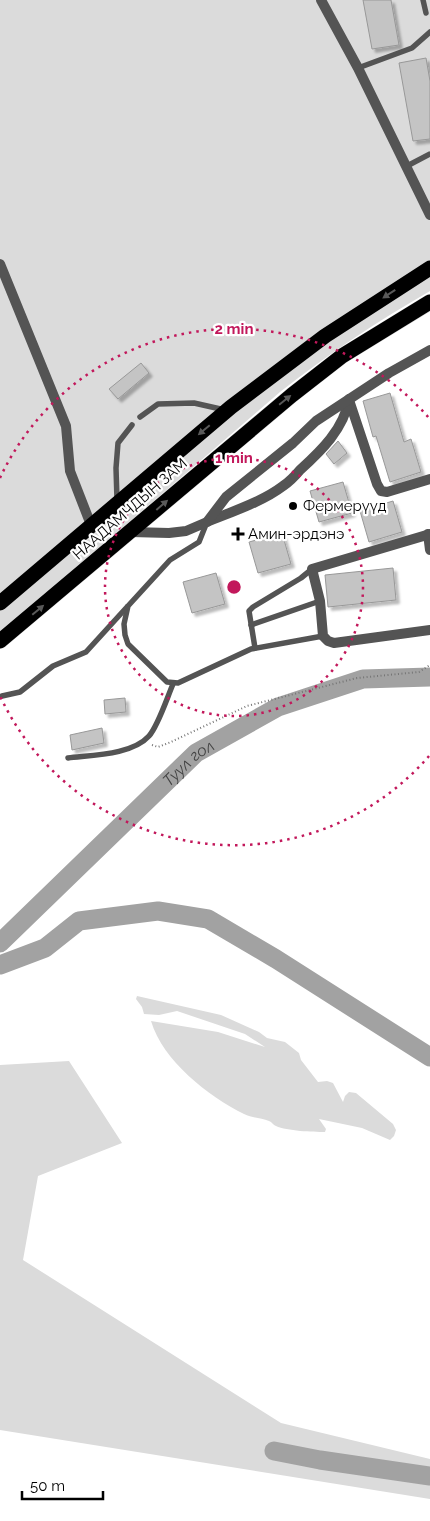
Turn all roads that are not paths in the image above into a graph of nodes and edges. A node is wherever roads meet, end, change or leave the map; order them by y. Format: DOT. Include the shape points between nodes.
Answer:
graph roads {
  1 [pos="321,0"];
  2 [pos="423,0"];
  3 [pos="426,13"];
  4 [pos="430,32"];
  5 [pos="358,68"];
  6 [pos="430,154"];
  7 [pos="407,166"];
  8 [pos="430,215"];
  9 [pos="0,264"];
  10 [pos="430,268"];
  11 [pos="430,302"];
  12 [pos="430,350"];
  13 [pos="348,399"];
  14 [pos="227,411"];
  15 [pos="140,417"];
  16 [pos="132,425"];
  17 [pos="430,478"];
  18 [pos="117,503"];
  19 [pos="207,522"];
  20 [pos="91,525"];
  21 [pos="131,532"];
  22 [pos="429,534"];
  23 [pos="430,550"];
  24 [pos="312,569"];
  25 [pos="320,601"];
  26 [pos="0,603"];
  27 [pos="128,606"];
  28 [pos="251,625"];
  29 [pos="430,630"];
  30 [pos="323,636"];
  31 [pos="3,640"];
  32 [pos="254,648"];
  33 [pos="173,684"];
  34 [pos="2,696"];
  35 [pos="68,758"];
  1 -- 5 [label="street"];
  2 -- 3 [label="lane"];
  4 -- 5 [label="lane" via="412,48"];
  5 -- 7 [label="street"];
  6 -- 7 [label="lane"];
  7 -- 8 [label="street"];
  9 -- 20 [label="street" via="66,426 70,472"];
  10 -- 14 [label="highway, НААДАМЧДЫН ЗАМ, one-way" via="325,336"];
  21 -- 11 [label="highway, НААДАМЧДЫН ЗАМ, one-way" via="239,438 328,367"];
  12 -- 13 [label="street"];
  13 -- 17 [label="street" via="382,491"];
  13 -- 19 [label="street" via="316,421 226,496"];
  13 -- 19 [label="street" via="342,421 320,452 283,486"];
  14 -- 15 [label="lane" via="194,404 158,404"];
  14 -- 18 [label="highway, НААДАМЧДЫН ЗАМ, one-way"];
  16 -- 18 [label="lane" via="118,444"];
  18 -- 20 [label="highway, НААДАМЧДЫН ЗАМ"];
  19 -- 21 [label="street" via="169,534"];
  19 -- 27 [label="lane" via="199,542 170,560"];
  20 -- 26 [label="highway, НААДАМЧДЫН ЗАМ"];
  31 -- 21 [label="highway, НААДАМЧДЫН ЗАМ, one-way"];
  22 -- 23 [label="street"];
  22 -- 24 [label="street"];
  24 -- 25 [label="street"];
  24 -- 28 [label="lane" via="252,607 249,611"];
  25 -- 28 [label="lane"];
  25 -- 30 [label="street"];
  27 -- 33 [label="lane" via="124,635 128,644"];
  27 -- 34 [label="lane" via="86,652 53,666 20,692"];
  28 -- 32 [label="lane"];
  29 -- 30 [label="street" via="334,644"];
  30 -- 32 [label="lane"];
  32 -- 33 [label="lane"];
  33 -- 35 [label="lane" via="159,717 148,736 140,742 126,751"];
}
